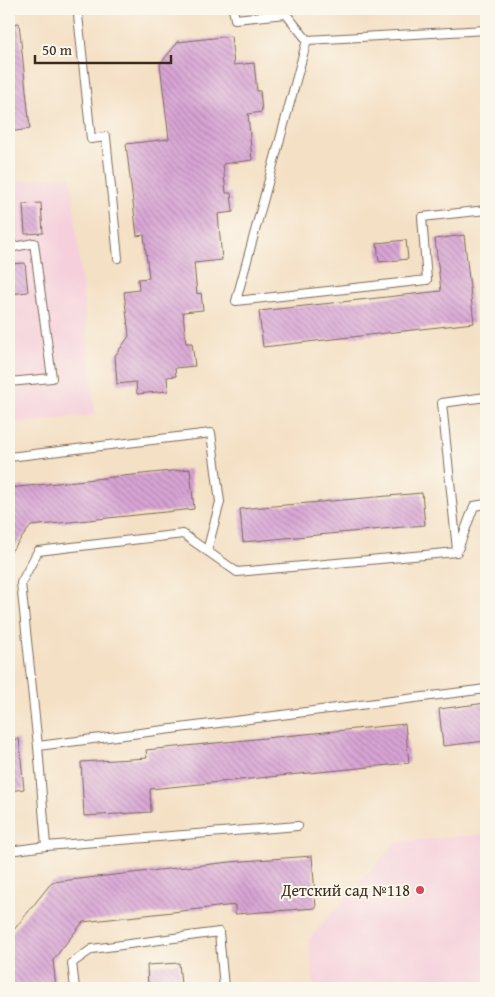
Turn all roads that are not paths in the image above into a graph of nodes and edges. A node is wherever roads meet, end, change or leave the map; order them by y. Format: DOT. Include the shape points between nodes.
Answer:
graph roads {
  1 [pos="82,9"];
  2 [pos="233,9"];
  3 [pos="486,30"];
  4 [pos="307,40"];
  5 [pos="486,210"];
  6 [pos="9,248"];
  7 [pos="118,258"];
  8 [pos="9,382"];
  9 [pos="486,397"];
  10 [pos="9,457"];
  11 [pos="486,504"];
  12 [pos="207,551"];
  13 [pos="457,552"];
  14 [pos="486,689"];
  15 [pos="38,746"];
  16 [pos="298,826"];
  17 [pos="46,846"];
  18 [pos="9,850"];
  19 [pos="75,988"];
  20 [pos="224,988"];
  1 -- 7 [label="lane" via="78,15 91,139 106,137"];
  2 -- 4 [label="lane" via="235,19 286,14"];
  3 -- 4 [label="lane"];
  4 -- 5 [label="lane" via="236,301 427,280 422,217"];
  6 -- 8 [label="lane" via="34,243 52,378"];
  9 -- 13 [label="lane" via="442,403"];
  10 -- 12 [label="lane" via="211,433 220,502"];
  11 -- 13 [label="lane" via="474,506"];
  12 -- 13 [label="lane" via="237,572"];
  12 -- 15 [label="lane" via="183,534 38,551 21,583"];
  14 -- 15 [label="lane"];
  15 -- 17 [label="lane"];
  16 -- 17 [label="lane"];
  17 -- 18 [label="lane"];
  19 -- 20 [label="lane" via="72,963 92,948 219,932"];
}
